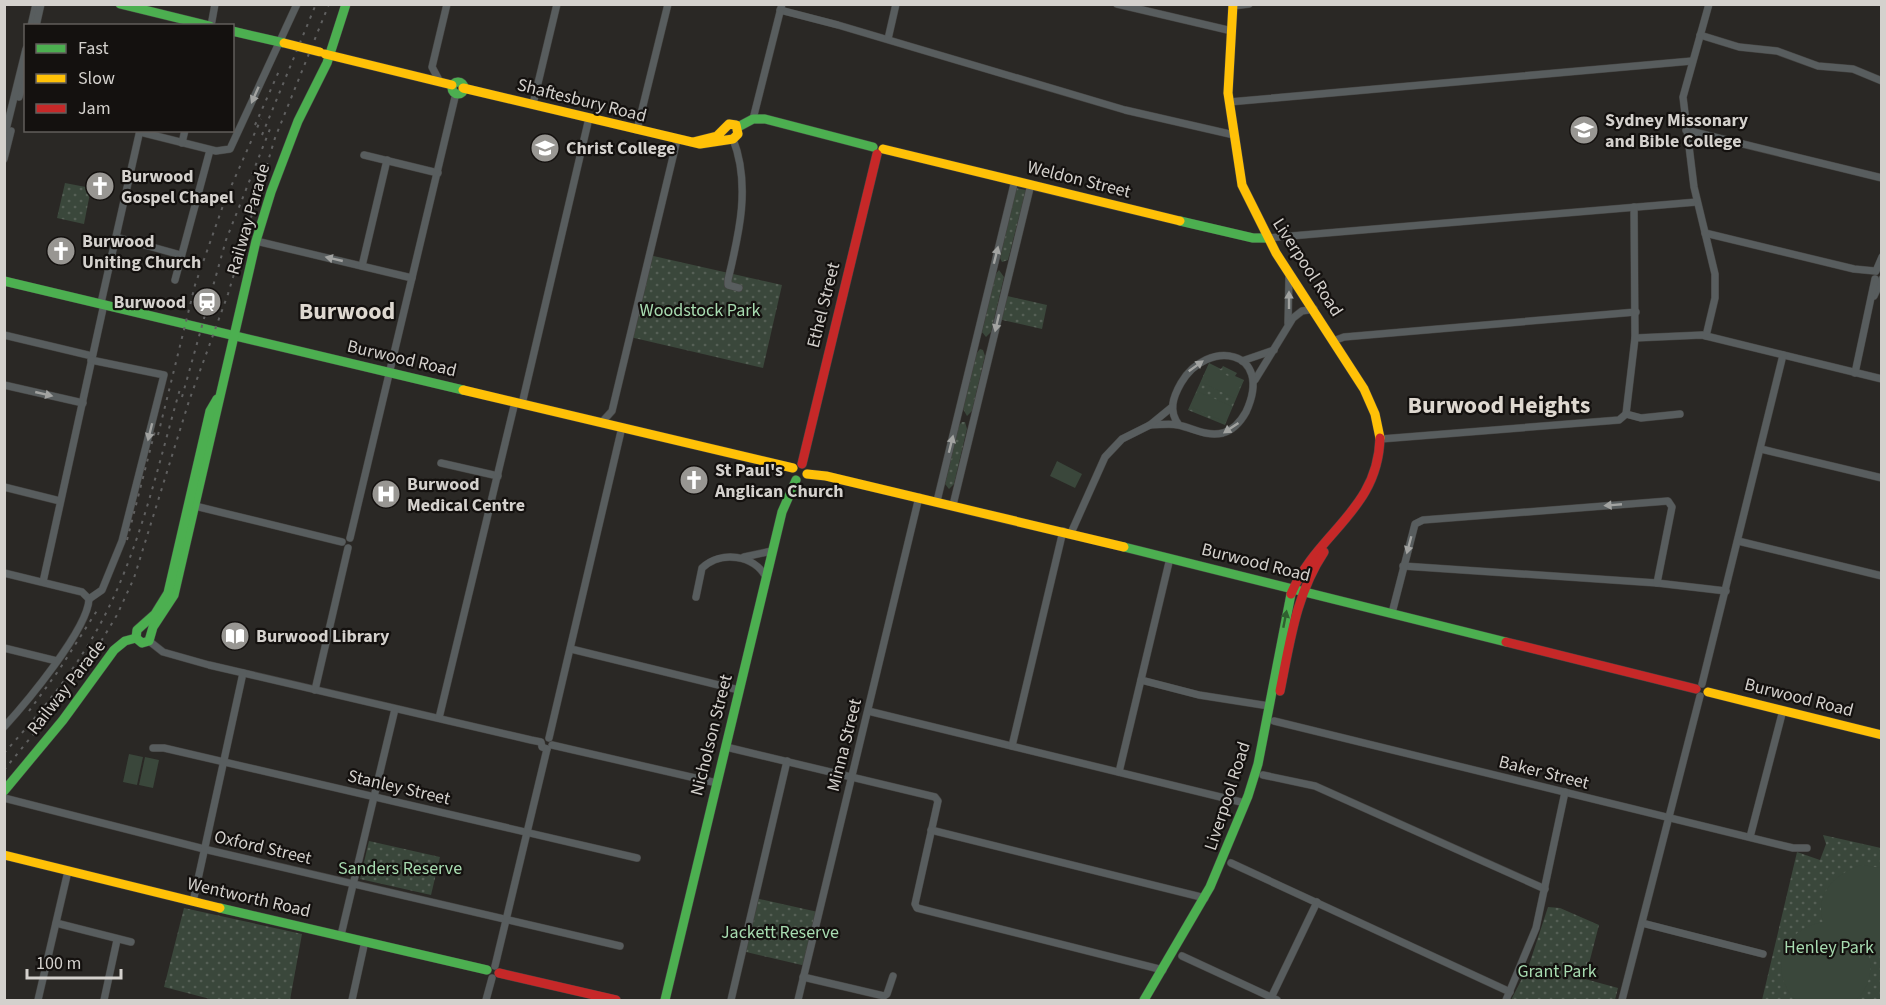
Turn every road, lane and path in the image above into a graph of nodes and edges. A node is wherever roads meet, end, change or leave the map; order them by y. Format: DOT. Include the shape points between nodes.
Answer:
graph roads {
  1 [pos="36,4"];
  2 [pos="41,4"];
  3 [pos="120,4"];
  4 [pos="215,4"];
  5 [pos="297,4"];
  6 [pos="346,4"];
  7 [pos="447,4"];
  8 [pos="557,4"];
  9 [pos="668,4"];
  10 [pos="896,4"];
  11 [pos="1118,4"];
  12 [pos="1249,4"];
  13 [pos="1710,4"];
  14 [pos="1233,5"];
  15 [pos="781,7"];
  16 [pos="170,21"];
  17 [pos="31,24"];
  18 [pos="36,24"];
  19 [pos="195,24"];
  20 [pos="211,24"];
  21 [pos="234,31"];
  22 [pos="1232,31"];
  23 [pos="1700,35"];
  24 [pos="888,39"];
  25 [pos="282,43"];
  26 [pos="330,55"];
  27 [pos="24,57"];
  28 [pos="1692,61"];
  29 [pos="432,67"];
  30 [pos="416,76"];
  31 [pos="24,79"];
  32 [pos="1881,81"];
  33 [pos="441,82"];
  34 [pos="457,89"];
  35 [pos="1229,102"];
  36 [pos="532,105"];
  37 [pos="589,118"];
  38 [pos="753,119"];
  39 [pos="738,127"];
  40 [pos="637,130"];
  41 [pos="1686,130"];
  42 [pos="140,132"];
  43 [pos="144,132"];
  44 [pos="185,132"];
  45 [pos="1234,135"];
  46 [pos="728,136"];
  47 [pos="4,138"];
  48 [pos="677,140"];
  49 [pos="182,143"];
  50 [pos="210,150"];
  51 [pos="878,150"];
  52 [pos="364,155"];
  53 [pos="4,159"];
  54 [pos="387,160"];
  55 [pos="438,173"];
  56 [pos="1881,178"];
  57 [pos="1015,180"];
  58 [pos="1031,184"];
  59 [pos="1697,202"];
  60 [pos="1634,207"];
  61 [pos="1705,233"];
  62 [pos="116,237"];
  63 [pos="1268,238"];
  64 [pos="256,241"];
  65 [pos="181,255"];
  66 [pos="1881,257"];
  67 [pos="362,266"];
  68 [pos="1289,274"];
  69 [pos="1878,275"];
  70 [pos="412,278"];
  71 [pos="175,280"];
  72 [pos="4,281"];
  73 [pos="739,288"];
  74 [pos="102,304"];
  75 [pos="1314,309"];
  76 [pos="1636,312"];
  77 [pos="1288,325"];
  78 [pos="4,335"];
  79 [pos="234,335"];
  80 [pos="1706,336"];
  81 [pos="1635,338"];
  82 [pos="1336,340"];
  83 [pos="1274,350"];
  84 [pos="1783,355"];
  85 [pos="91,358"];
  86 [pos="1242,360"];
  87 [pos="389,372"];
  88 [pos="1855,373"];
  89 [pos="1881,379"];
  90 [pos="1255,380"];
  91 [pos="4,385"];
  92 [pos="218,399"];
  93 [pos="82,403"];
  94 [pos="519,403"];
  95 [pos="1172,407"];
  96 [pos="612,411"];
  97 [pos="1626,414"];
  98 [pos="1680,414"];
  99 [pos="602,422"];
  100 [pos="1150,425"];
  101 [pos="1179,425"];
  102 [pos="618,426"];
  103 [pos="1381,440"];
  104 [pos="1761,449"];
  105 [pos="441,463"];
  106 [pos="797,466"];
  107 [pos="807,474"];
  108 [pos="498,476"];
  109 [pos="1881,478"];
  110 [pos="796,480"];
  111 [pos="4,487"];
  112 [pos="919,497"];
  113 [pos="60,501"];
  114 [pos="937,501"];
  115 [pos="953,505"];
  116 [pos="195,506"];
  117 [pos="1067,532"];
  118 [pos="350,538"];
  119 [pos="1738,541"];
  120 [pos="342,542"];
  121 [pos="348,548"];
  122 [pos="772,551"];
  123 [pos="739,558"];
  124 [pos="1170,558"];
  125 [pos="1403,566"];
  126 [pos="4,573"];
  127 [pos="1881,576"];
  128 [pos="766,577"];
  129 [pos="43,582"];
  130 [pos="1657,583"];
  131 [pos="1298,589"];
  132 [pos="1726,591"];
  133 [pos="696,597"];
  134 [pos="89,598"];
  135 [pos="1392,613"];
  136 [pos="148,633"];
  137 [pos="136,638"];
  138 [pos="4,648"];
  139 [pos="571,649"];
  140 [pos="57,661"];
  141 [pos="243,673"];
  142 [pos="1141,680"];
  143 [pos="315,690"];
  144 [pos="739,690"];
  145 [pos="1701,690"];
  146 [pos="1269,706"];
  147 [pos="395,709"];
  148 [pos="1783,710"];
  149 [pos="868,711"];
  150 [pos="439,718"];
  151 [pos="1274,721"];
  152 [pos="4,727"];
  153 [pos="1881,735"];
  154 [pos="549,744"];
  155 [pos="1012,746"];
  156 [pos="726,747"];
  157 [pos="153,748"];
  158 [pos="787,761"];
  159 [pos="224,762"];
  160 [pos="1119,772"];
  161 [pos="1263,775"];
  162 [pos="852,777"];
  163 [pos="717,783"];
  164 [pos="4,791"];
  165 [pos="1565,792"];
  166 [pos="374,796"];
  167 [pos="4,798"];
  168 [pos="1245,803"];
  169 [pos="1669,818"];
  170 [pos="931,830"];
  171 [pos="527,832"];
  172 [pos="1750,837"];
  173 [pos="1807,848"];
  174 [pos="205,849"];
  175 [pos="4,855"];
  176 [pos="637,858"];
  177 [pos="1232,863"];
  178 [pos="68,871"];
  179 [pos="354,884"];
  180 [pos="1545,889"];
  181 [pos="1206,898"];
  182 [pos="193,902"];
  183 [pos="1317,902"];
  184 [pos="505,919"];
  185 [pos="56,923"];
  186 [pos="1642,923"];
  187 [pos="341,935"];
  188 [pos="117,940"];
  189 [pos="365,941"];
  190 [pos="131,942"];
  191 [pos="620,946"];
  192 [pos="1763,954"];
  193 [pos="1182,956"];
  194 [pos="1163,970"];
  195 [pos="493,971"];
  196 [pos="893,976"];
  197 [pos="803,977"];
  198 [pos="1510,992"];
  199 [pos="593,998"];
  200 [pos="38,1000"];
  201 [pos="104,1000"];
  202 [pos="352,1000"];
  203 [pos="486,1000"];
  204 [pos="616,1000"];
  205 [pos="664,1000"];
  206 [pos="731,1000"];
  207 [pos="798,1000"];
  208 [pos="1144,1000"];
  209 [pos="1154,1000"];
  210 [pos="1273,1000"];
  211 [pos="1506,1000"];
  212 [pos="1622,1000"];
  1 -- 17 [label="street"];
  2 -- 18 [label="street"];
  3 -- 16 [label="main road"];
  4 -- 20 [label="street"];
  5 -- 25 [label="street"];
  6 -- 26 [label="main road, Railway Parade"];
  7 -- 29 [label="street"];
  8 -- 36 [label="street"];
  9 -- 40 [label="street"];
  10 -- 24 [label="street"];
  11 -- 22 [label="street"];
  12 -- 14 [label="street"];
  13 -- 23 [label="street"];
  14 -- 22 [label="main road, Liverpool Road"];
  15 -- 24 [label="street"];
  15 -- 38 [label="street"];
  16 -- 19 [label="main road"];
  21 -- 25 [label="main road, Shaftesbury Road"];
  22 -- 35 [label="main road, Liverpool Road"];
  23 -- 28 [label="street"];
  23 -- 32 [label="street" via="1739,47 1777,51 1818,66 1853,69"];
  24 -- 45 [label="street" via="1125,110"];
  25 -- 26 [label="main road, Shaftesbury Road, bridge"];
  25 -- 50 [label="street, one-way" via="234,143 226,151"];
  26 -- 30 [label="main road, Shaftesbury Road"];
  26 -- 64 [label="main road, Railway Parade" via="294,131"];
  27 -- 47 [label="street"];
  28 -- 35 [label="street"];
  28 -- 41 [label="street" via="1683,96"];
  29 -- 30 [label="street"];
  29 -- 33 [label="street"];
  30 -- 33 [label="main road, Shaftesbury Road"];
  31 -- 53 [label="street"];
  33 -- 34 [label="main road, Shaftesbury Road"];
  34 -- 36 [label="main road, Shaftesbury Road"];
  34 -- 55 [label="street"];
  35 -- 45 [label="main road, Liverpool Road"];
  36 -- 37 [label="main road, Shaftesbury Road"];
  37 -- 40 [label="main road, Shaftesbury Road"];
  37 -- 94 [label="street"];
  38 -- 39 [label="main road"];
  38 -- 51 [label="main road, Weldon Street"];
  39 -- 46 [label="main road" via="738,134"];
  39 -- 46 [label="main road, Shaftesbury Road" via="729,124"];
  40 -- 48 [label="main road, Shaftesbury Road"];
  41 -- 56 [label="street"];
  41 -- 59 [label="street"];
  42 -- 62 [label="street"];
  43 -- 49 [label="street"];
  44 -- 49 [label="street"];
  45 -- 63 [label="main road, Liverpool Road" via="1240,179"];
  46 -- 48 [label="main road, Shaftesbury Road" via="693,142"];
  46 -- 73 [label="street" via="742,162 742,224 728,280 728,285"];
  48 -- 96 [label="street"];
  49 -- 50 [label="street"];
  50 -- 65 [label="street"];
  51 -- 57 [label="main road, Weldon Street"];
  51 -- 106 [label="main road, Ethel Street"];
  52 -- 54 [label="street"];
  54 -- 55 [label="street"];
  54 -- 67 [label="street"];
  55 -- 70 [label="street"];
  57 -- 58 [label="main road, Weldon Street"];
  114 -- 57 [label="street, one-way"];
  58 -- 63 [label="main road, Weldon Street" via="1254,238"];
  58 -- 115 [label="street, one-way"];
  59 -- 60 [label="street"];
  59 -- 61 [label="street"];
  60 -- 63 [label="street"];
  60 -- 76 [label="street"];
  61 -- 69 [label="street"];
  61 -- 80 [label="street" via="1716,283"];
  62 -- 65 [label="street"];
  62 -- 74 [label="street"];
  63 -- 68 [label="main road, Liverpool Road"];
  67 -- 64 [label="street, one-way"];
  64 -- 79 [label="main road, Railway Parade"];
  65 -- 71 [label="street"];
  66 -- 69 [label="street"];
  67 -- 70 [label="street"];
  68 -- 75 [label="main road, Liverpool Road"];
  77 -- 68 [label="street, one-way"];
  69 -- 88 [label="street"];
  70 -- 87 [label="street"];
  72 -- 74 [label="main road, Burwood Road"];
  74 -- 79 [label="main road, Burwood Road"];
  74 -- 85 [label="street"];
  75 -- 77 [label="street" via="1298,313"];
  75 -- 82 [label="main road, Liverpool Road"];
  76 -- 81 [label="street"];
  76 -- 82 [label="street"];
  77 -- 83 [label="street"];
  78 -- 85 [label="street"];
  79 -- 87 [label="main road, Burwood Road"];
  79 -- 92 [label="main road, Railway Parade"];
  80 -- 81 [label="street"];
  80 -- 84 [label="street"];
  81 -- 97 [label="street"];
  82 -- 103 [label="main road, Liverpool Road" via="1373,409"];
  83 -- 86 [label="street"];
  83 -- 90 [label="street"];
  84 -- 88 [label="street"];
  84 -- 104 [label="street"];
  85 -- 93 [label="street"];
  85 -- 134 [label="street, one-way" via="164,375 122,541 102,590"];
  86 -- 90 [label="street"];
  95 -- 86 [label="street, one-way" via="1176,392 1193,366 1225,356"];
  87 -- 94 [label="main road, Burwood Road"];
  87 -- 118 [label="street"];
  88 -- 89 [label="street"];
  90 -- 101 [label="street, one-way" via="1244,416 1228,431 1209,434"];
  91 -- 93 [label="street, one-way"];
  92 -- 116 [label="main road, Railway Parade"];
  92 -- 136 [label="main road, Railway Parade" via="210,411 168,593"];
  93 -- 113 [label="street"];
  94 -- 99 [label="main road, Burwood Road"];
  94 -- 108 [label="street"];
  95 -- 100 [label="street"];
  95 -- 101 [label="street"];
  96 -- 99 [label="street"];
  96 -- 102 [label="street"];
  97 -- 98 [label="street" via="1641,418"];
  97 -- 103 [label="street" via="1619,420"];
  99 -- 102 [label="main road, Burwood Road"];
  100 -- 101 [label="street"];
  100 -- 117 [label="street" via="1128,435 1106,457"];
  102 -- 106 [label="main road, Burwood Road"];
  102 -- 139 [label="street"];
  103 -- 131 [label="main road, Liverpool Road" via="1379,462 1370,487 1309,558"];
  104 -- 109 [label="street"];
  104 -- 119 [label="street"];
  105 -- 108 [label="street"];
  106 -- 107 [label="main road" via="807,468"];
  106 -- 110 [label="main road" via="792,474"];
  107 -- 110 [label="main road" via="803,480"];
  107 -- 112 [label="main road, Burwood Road"];
  108 -- 150 [label="street"];
  110 -- 122 [label="main road, Nicholson Street" via="784,502"];
  111 -- 113 [label="street"];
  112 -- 114 [label="main road, Burwood Road"];
  112 -- 149 [label="street, Minna Street"];
  113 -- 129 [label="street"];
  114 -- 115 [label="main road, Burwood Road"];
  115 -- 117 [label="main road, Burwood Road"];
  116 -- 120 [label="street"];
  116 -- 136 [label="main road, Railway Parade" via="174,595"];
  117 -- 124 [label="main road, Burwood Road"];
  117 -- 155 [label="street"];
  118 -- 120 [label="street"];
  118 -- 121 [label="street" via="352,544"];
  119 -- 127 [label="street"];
  119 -- 132 [label="street"];
  120 -- 121 [label="street"];
  121 -- 143 [label="street"];
  122 -- 123 [label="street"];
  122 -- 128 [label="main road, Nicholson Street"];
  123 -- 128 [label="street" via="752,562"];
  123 -- 133 [label="street" via="706,564 700,573"];
  124 -- 131 [label="main road, Burwood Road"];
  124 -- 142 [label="street"];
  125 -- 130 [label="street"];
  130 -- 125 [label="street, one-way" via="1671,502 1423,520 1414,524"];
  125 -- 135 [label="street"];
  126 -- 129 [label="street"];
  128 -- 144 [label="main road, Nicholson Street"];
  129 -- 134 [label="street" via="82,592"];
  130 -- 132 [label="street"];
  131 -- 135 [label="main road, Burwood Road"];
  146 -- 131 [label="main road, Liverpool Road, one-way"];
  131 -- 151 [label="main road, Liverpool Road"];
  132 -- 145 [label="street"];
  134 -- 140 [label="street" via="86,613"];
  135 -- 145 [label="main road, Burwood Road"];
  136 -- 137 [label="main road" via="137,630"];
  136 -- 137 [label="main road" via="142,643"];
  136 -- 141 [label="street" via="163,652"];
  137 -- 164 [label="main road, Railway Parade" via="114,650"];
  138 -- 140 [label="street"];
  139 -- 144 [label="street"];
  139 -- 154 [label="street"];
  140 -- 152 [label="street"];
  141 -- 143 [label="street"];
  141 -- 159 [label="street"];
  142 -- 146 [label="street" via="1199,695"];
  142 -- 160 [label="street"];
  143 -- 147 [label="street"];
  144 -- 156 [label="main road, Nicholson Street"];
  145 -- 148 [label="main road, Burwood Road"];
  145 -- 169 [label="street"];
  146 -- 168 [label="main road, Liverpool Road" via="1258,764"];
  147 -- 150 [label="street"];
  147 -- 166 [label="street"];
  148 -- 153 [label="main road, Burwood Road"];
  148 -- 172 [label="street"];
  149 -- 155 [label="street"];
  149 -- 162 [label="street, Minna Street"];
  150 -- 154 [label="street" via="541,742 544,738"];
  151 -- 161 [label="main road, Liverpool Road"];
  151 -- 165 [label="street, Baker Street"];
  154 -- 163 [label="street"];
  154 -- 171 [label="street"];
  155 -- 160 [label="street"];
  156 -- 158 [label="street"];
  156 -- 163 [label="main road, Nicholson Street"];
  157 -- 159 [label="street, Stanley Street"];
  158 -- 162 [label="street"];
  158 -- 206 [label="street"];
  159 -- 166 [label="street, Stanley Street"];
  159 -- 174 [label="street"];
  160 -- 168 [label="street"];
  161 -- 177 [label="main road, Liverpool Road"];
  161 -- 180 [label="street" via="1315,786"];
  162 -- 170 [label="street" via="934,797 938,801"];
  162 -- 197 [label="street, Minna Street"];
  163 -- 205 [label="main road, Nicholson Street"];
  165 -- 169 [label="street, Baker Street"];
  165 -- 180 [label="street"];
  166 -- 171 [label="street, Stanley Street"];
  166 -- 179 [label="street"];
  167 -- 174 [label="street, Oxford Street"];
  168 -- 181 [label="main road, Liverpool Road"];
  169 -- 172 [label="street, Baker Street"];
  169 -- 186 [label="street"];
  170 -- 181 [label="street"];
  170 -- 194 [label="street" via="917,908"];
  171 -- 176 [label="street, Stanley Street"];
  171 -- 184 [label="street"];
  172 -- 173 [label="street, Baker Street"];
  174 -- 179 [label="street, Oxford Street"];
  174 -- 182 [label="street"];
  175 -- 178 [label="main road, Wentworth Road"];
  177 -- 183 [label="street"];
  177 -- 193 [label="main road, Liverpool Road"];
  178 -- 182 [label="main road, Wentworth Road"];
  178 -- 185 [label="street"];
  179 -- 184 [label="street, Oxford Street"];
  179 -- 187 [label="street"];
  180 -- 198 [label="street" via="1533,936"];
  181 -- 194 [label="main road, Liverpool Road"];
  182 -- 187 [label="main road, Wentworth Road"];
  183 -- 198 [label="street"];
  183 -- 210 [label="street"];
  184 -- 191 [label="street, Oxford Street"];
  184 -- 195 [label="street"];
  185 -- 188 [label="street"];
  185 -- 200 [label="street"];
  186 -- 192 [label="street"];
  186 -- 212 [label="street"];
  187 -- 189 [label="main road, Wentworth Road"];
  188 -- 190 [label="street"];
  188 -- 201 [label="street"];
  189 -- 195 [label="main road, Wentworth Road"];
  189 -- 202 [label="street"];
  193 -- 209 [label="main road, Liverpool Road"];
  193 -- 210 [label="street"];
  194 -- 208 [label="main road, Liverpool Road"];
  195 -- 199 [label="main road, Wentworth Road"];
  195 -- 203 [label="street"];
  196 -- 197 [label="street" via="884,996"];
  197 -- 207 [label="street, Minna Street"];
  198 -- 211 [label="street"];
  199 -- 204 [label="main road, Wentworth Road"];
}
